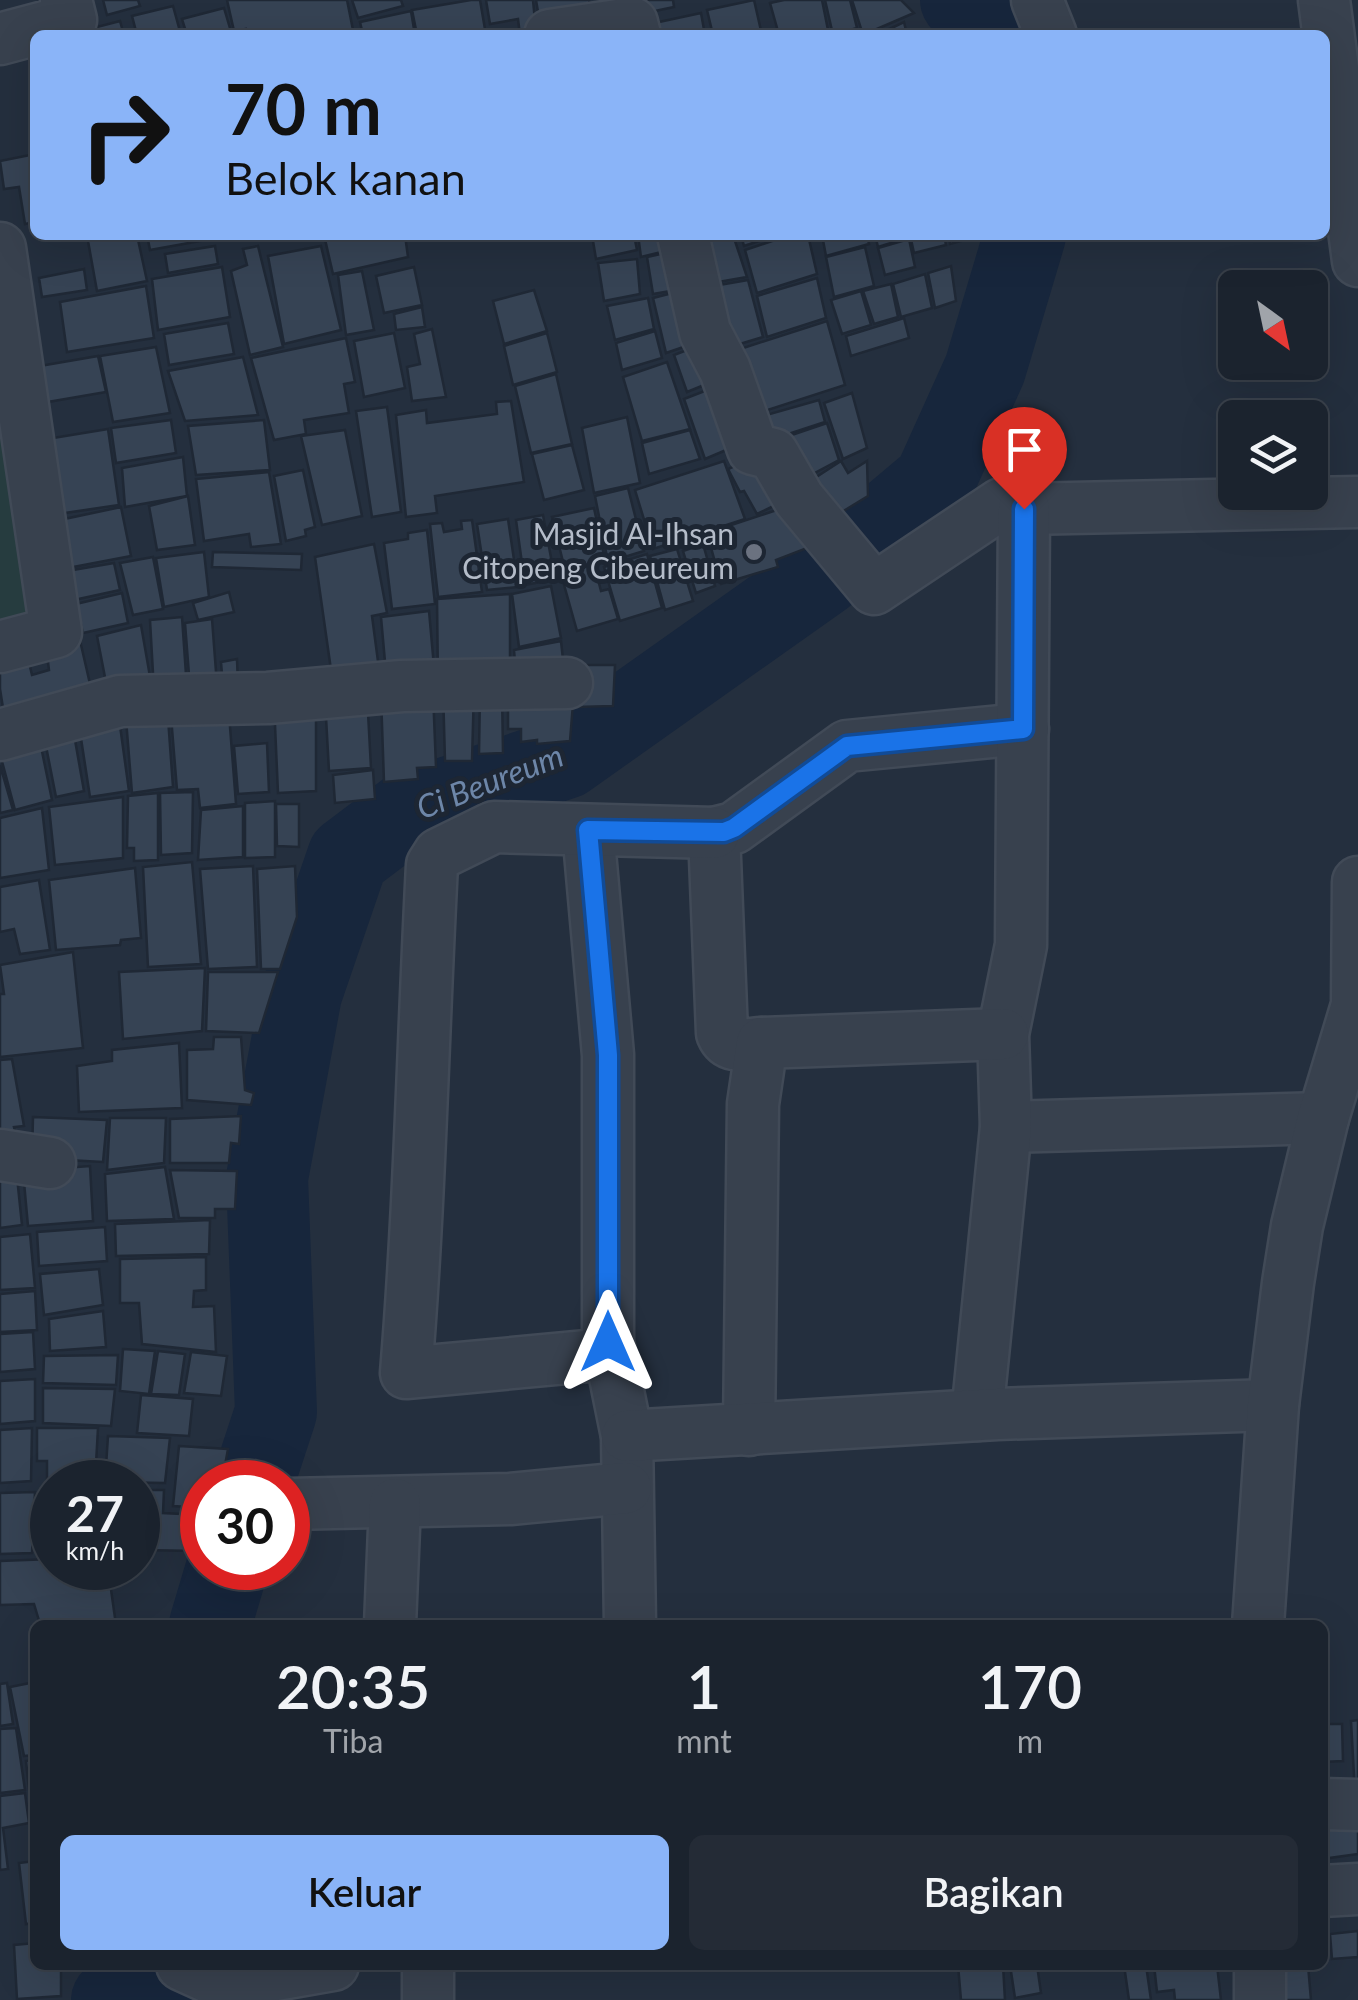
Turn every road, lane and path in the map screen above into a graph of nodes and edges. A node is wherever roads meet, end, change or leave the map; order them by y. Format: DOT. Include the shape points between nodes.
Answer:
graph roads {
  1 [pos="66,0"];
  2 [pos="1037,0"];
  3 [pos="1324,0"];
  4 [pos="36,30"];
  5 [pos="584,30"];
  6 [pos="634,30"];
  7 [pos="1049,30"];
  8 [pos="1328,30"];
  9 [pos="30,32"];
  10 [pos="0,40"];
  11 [pos="1330,47"];
  12 [pos="1342,142"];
  13 [pos="684,240"];
  14 [pos="0,248"];
  15 [pos="1358,261"];
  16 [pos="1358,502"];
  17 [pos="1024,509"];
  18 [pos="0,647"];
  19 [pos="568,683"];
  20 [pos="1023,729"];
  21 [pos="0,735"];
  22 [pos="588,830"];
  23 [pos="714,833"];
  24 [pos="1358,882"];
  25 [pos="1003,1034"];
  26 [pos="762,1043"];
  27 [pos="1323,1118"];
  28 [pos="1006,1127"];
  29 [pos="0,1155"];
  30 [pos="50,1163"];
  31 [pos="608,1354"];
  32 [pos="1273,1405"];
  33 [pos="977,1415"];
  34 [pos="749,1430"];
  35 [pos="627,1436"];
  36 [pos="626,1488"];
  37 [pos="310,1504"];
  38 [pos="395,1504"];
  39 [pos="390,1620"];
  40 [pos="630,1620"];
  41 [pos="1258,1620"];
  42 [pos="1328,1804"];
  43 [pos="1358,1805"];
  44 [pos="1358,1889"];
  45 [pos="1328,1891"];
  46 [pos="235,1970"];
  47 [pos="428,1970"];
  48 [pos="1260,1970"];
  49 [pos="196,1972"];
  50 [pos="428,2000"];
  51 [pos="1260,2000"];
  1 -- 4 [label="street" via="71,20"];
  2 -- 7 [label="street"];
  3 -- 8 [label="street"];
  5 -- 6 [label="street" via="632,23"];
  9 -- 10 [label="street"];
  11 -- 12 [label="street"];
  12 -- 15 [label="street"];
  13 -- 17 [label="street" via="704,332 753,449 773,454 799,499 874,589 1002,504"];
  14 -- 18 [label="street" via="56,632"];
  16 -- 17 [label="street"];
  17 -- 20 [label="street"];
  19 -- 21 [label="street" via="120,701"];
  20 -- 23 [label="street" via="847,746 734,828"];
  20 -- 25 [label="street" via="1020,944"];
  22 -- 23 [label="street"];
  22 -- 31 [label="street" via="608,1055"];
  22 -- 31 [label="street" via="486,828 432,865 406,1373"];
  23 -- 26 [label="street" via="722,1033 731,1045"];
  24 -- 27 [label="street" via="1357,1004"];
  25 -- 26 [label="street"];
  25 -- 28 [label="street"];
  26 -- 34 [label="street" via="754,1104"];
  27 -- 28 [label="street"];
  27 -- 32 [label="street" via="1297,1226"];
  28 -- 33 [label="street"];
  29 -- 30 [label="street"];
  31 -- 35 [label="street"];
  32 -- 33 [label="street"];
  32 -- 41 [label="street"];
  33 -- 34 [label="street"];
  34 -- 35 [label="street"];
  35 -- 36 [label="street"];
  36 -- 38 [label="street"];
  36 -- 40 [label="street"];
  37 -- 38 [label="street"];
  38 -- 39 [label="street"];
  42 -- 43 [label="street"];
  44 -- 45 [label="street"];
  46 -- 49 [label="street"];
  47 -- 50 [label="street"];
  48 -- 51 [label="street"];
}
